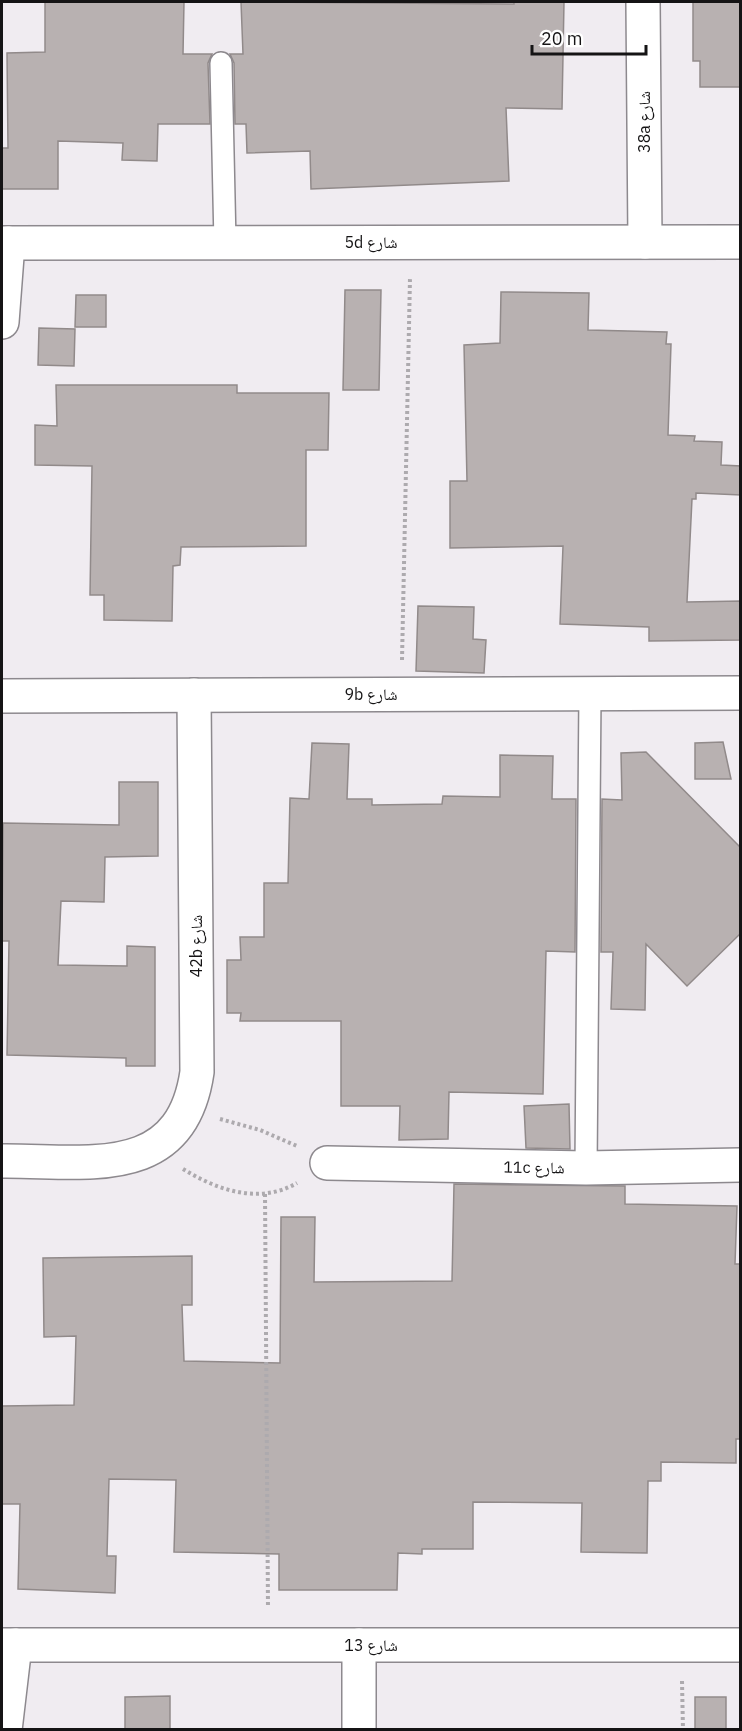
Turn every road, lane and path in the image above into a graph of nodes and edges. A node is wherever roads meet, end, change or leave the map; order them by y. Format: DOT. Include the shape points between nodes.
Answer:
graph roads {
  1 [pos="643,2"];
  2 [pos="221,63"];
  3 [pos="411,242"];
  4 [pos="645,242"];
  5 [pos="741,242"];
  6 [pos="5,243"];
  7 [pos="225,243"];
  8 [pos="2,322"];
  9 [pos="590,693"];
  10 [pos="741,693"];
  11 [pos="401,694"];
  12 [pos="194,695"];
  13 [pos="2,696"];
  14 [pos="186,1115"];
  15 [pos="160,1143"];
  16 [pos="2,1161"];
  17 [pos="327,1162"];
  18 [pos="741,1165"];
  19 [pos="586,1168"];
  20 [pos="265,1194"];
  21 [pos="8,1645"];
  22 [pos="268,1645"];
  23 [pos="359,1645"];
  24 [pos="682,1645"];
  25 [pos="741,1645"];
  26 [pos="5,1730"];
  27 [pos="359,1730"];
  28 [pos="683,1730"];
  1 -- 4 [label="street, 38a شارع"];
  2 -- 7 [label="lane"];
  3 -- 4 [label="street, 5d شارع"];
  3 -- 7 [label="street, 5d شارع"];
  3 -- 11 [label="path"];
  4 -- 5 [label="street, 5d شارع"];
  6 -- 7 [label="street, 5d شارع"];
  6 -- 8 [label="street"];
  9 -- 10 [label="street, 9b شارع"];
  9 -- 11 [label="street, 9b شارع"];
  9 -- 19 [label="lane"];
  11 -- 12 [label="street, 9b شارع"];
  12 -- 13 [label="street, 9b شارع"];
  12 -- 14 [label="street, 42b شارع" via="197,1072"];
  14 -- 15 [label="street, 42b شارع"];
  14 -- 17 [label="path" via="260,1130"];
  15 -- 16 [label="street, 42b شارع" via="145,1153 122,1160"];
  15 -- 20 [label="path" via="181,1167 208,1184 239,1193"];
  17 -- 19 [label="street, 11c شارع"];
  17 -- 20 [label="path" via="289,1188"];
  18 -- 19 [label="street, 11c شارع"];
  20 -- 22 [label="path"];
  21 -- 22 [label="street, شارع 13"];
  21 -- 26 [label="street"];
  22 -- 23 [label="street, شارع 13"];
  23 -- 24 [label="street, شارع 13"];
  23 -- 27 [label="street"];
  24 -- 25 [label="street, شارع 13"];
  24 -- 28 [label="path"];
}
